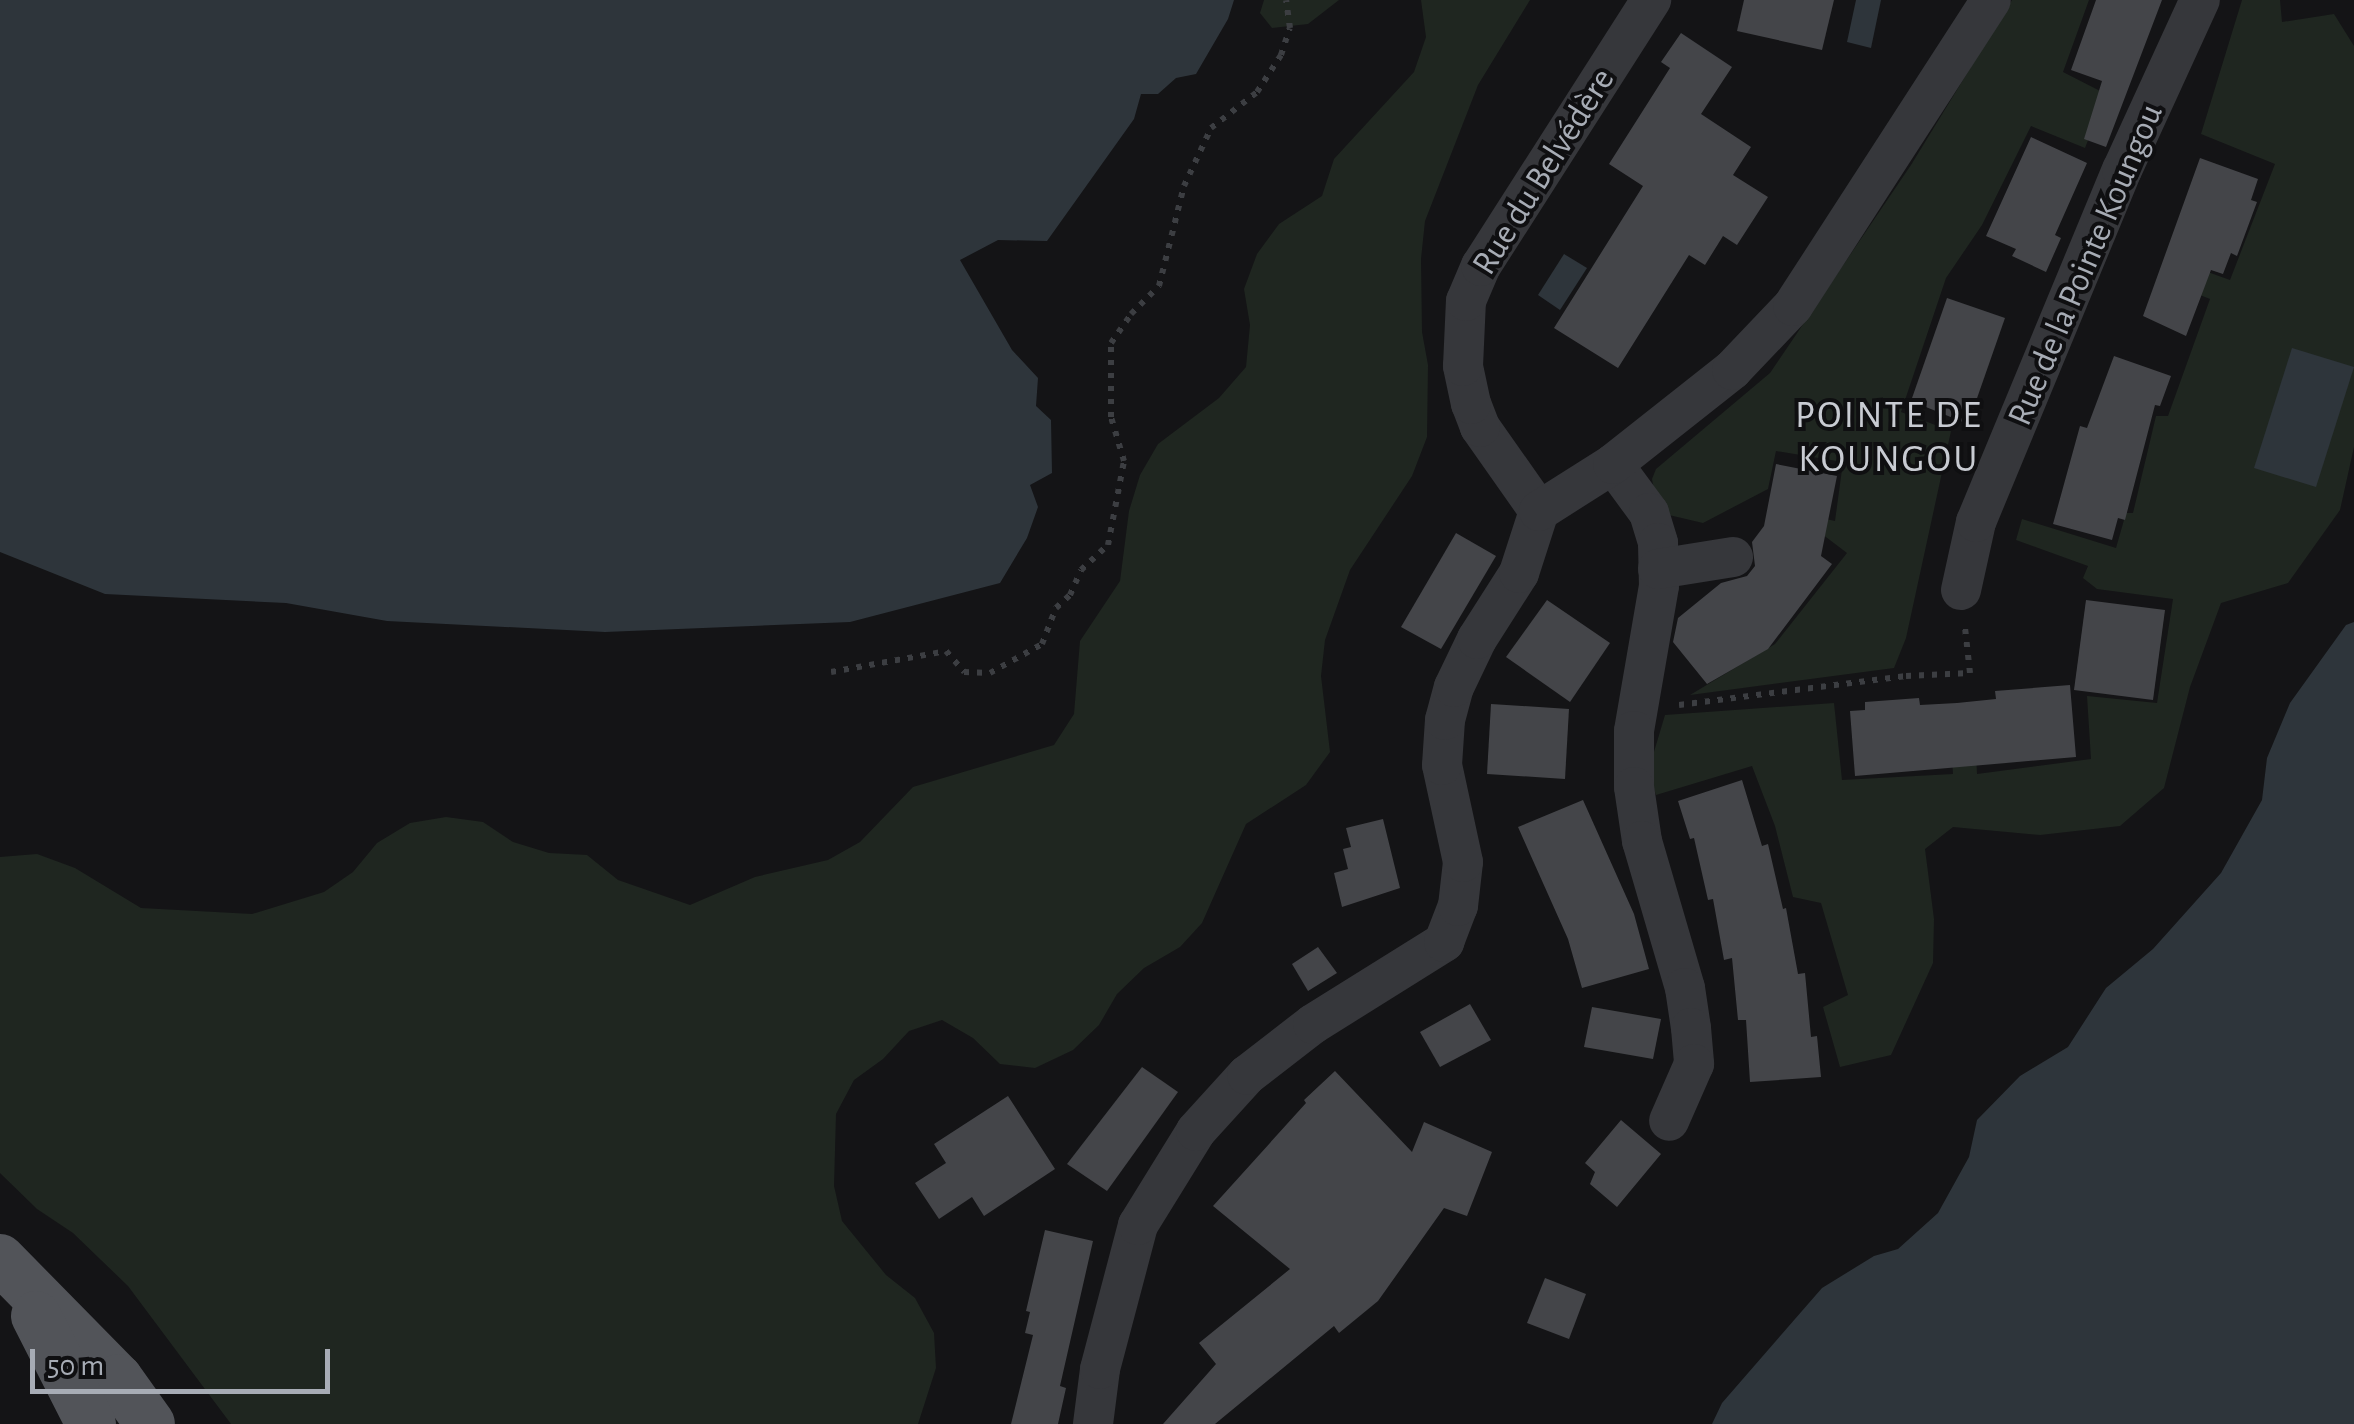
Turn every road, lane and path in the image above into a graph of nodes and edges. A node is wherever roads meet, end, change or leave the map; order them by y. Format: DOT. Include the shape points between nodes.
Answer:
graph roads {
  1 [pos="1286,0"];
  2 [pos="1651,0"];
  3 [pos="1991,0"];
  4 [pos="2200,0"];
  5 [pos="1612,464"];
  6 [pos="1539,511"];
  7 [pos="1734,557"];
  8 [pos="1658,569"];
  9 [pos="1961,590"];
  10 [pos="830,672"];
  11 [pos="1638,704"];
  12 [pos="1669,1120"];
  13 [pos="8,1267"];
  14 [pos="91,1424"];
  15 [pos="150,1424"];
  16 [pos="1093,1424"];
  1 -- 10 [label="path" via="1290,28 1280,55 1256,92 1211,128 1184,186 1159,286 1114,334 1112,418 1124,461 1118,510 1108,545 1081,570 1042,644 981,675 964,672 946,651"];
  2 -- 6 [label="street, Rue du Belvédère" via="1481,266 1466,301 1462,366 1470,404"];
  3 -- 5 [label="street" via="1793,306 1732,370"];
  4 -- 9 [label="street, Rue de la Pointe Koungou" via="1976,522"];
  5 -- 6 [label="street"];
  5 -- 8 [label="street" via="1648,513"];
  6 -- 16 [label="street" via="1519,574 1478,639 1445,720 1442,765 1463,862 1458,906 1444,942 1300,1034 1246,1076 1196,1131 1138,1225"];
  7 -- 8 [label="street"];
  8 -- 11 [label="street"];
  9 -- 11 [label="path" via="1970,673 1659,708"];
  11 -- 12 [label="street" via="1634,787 1642,842 1685,988 1694,1064"];
  13 -- 14 [label="main road"];
  13 -- 15 [label="main road" via="118,1379"];
}
